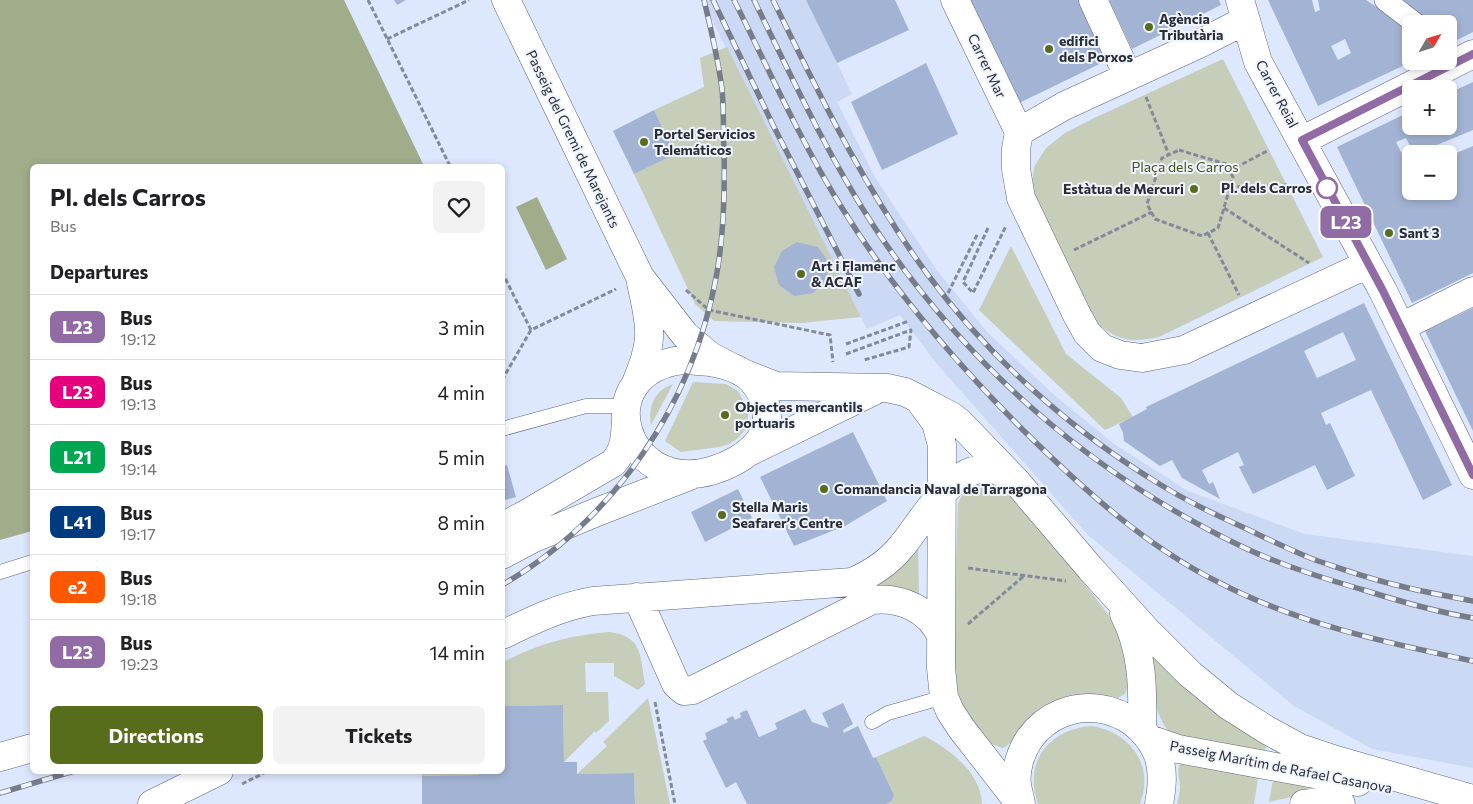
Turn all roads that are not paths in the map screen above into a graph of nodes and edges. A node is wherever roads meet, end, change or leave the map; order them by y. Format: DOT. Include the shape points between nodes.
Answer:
graph roads {
  1 [pos="506,0"];
  2 [pos="955,0"];
  3 [pos="1093,0"];
  4 [pos="1385,0"];
  5 [pos="1243,10"];
  6 [pos="1404,15"];
  7 [pos="1459,56"];
  8 [pos="1128,76"];
  9 [pos="1019,132"];
  10 [pos="1302,140"];
  11 [pos="1368,264"];
  12 [pos="630,282"];
  13 [pos="1473,291"];
  14 [pos="1400,327"];
  15 [pos="738,371"];
  16 [pos="880,388"];
  17 [pos="915,397"];
  18 [pos="630,402"];
  19 [pos="505,428"];
  20 [pos="745,454"];
  21 [pos="698,473"];
  22 [pos="1473,475"];
  23 [pos="1015,480"];
  24 [pos="942,494"];
  25 [pos="505,525"];
  26 [pos="505,553"];
  27 [pos="30,563"];
  28 [pos="0,572"];
  29 [pos="1085,579"];
  30 [pos="637,597"];
  31 [pos="953,632"];
  32 [pos="505,634"];
  33 [pos="944,697"];
  34 [pos="872,722"];
  35 [pos="1145,734"];
  36 [pos="30,749"];
  37 [pos="0,757"];
  38 [pos="214,774"];
  39 [pos="1473,801"];
  40 [pos="152,804"];
  41 [pos="1021,804"];
  42 [pos="1159,804"];
  43 [pos="1304,804"];
  44 [pos="1341,804"];
  1 -- 12 [label="street, Passeig del Gremi de Marejants"];
  2 -- 9 [label="street, Carrer Mar"];
  3 -- 8 [label="street"];
  4 -- 6 [label="street"];
  5 -- 8 [label="street" via="1201,43"];
  5 -- 10 [label="street, Carrer Reial" via="1258,62"];
  7 -- 10 [label="street"];
  8 -- 9 [label="street" via="1064,106"];
  9 -- 11 [label="street" via="1016,169 1021,198 1087,333 1102,348 1120,355 1142,358 1184,350"];
  10 -- 11 [label="street, Carrer Reial"];
  11 -- 14 [label="street, Carrer Reial"];
  12 -- 15 [label="street, Passeig del Gremi de Marejants" via="684,335 710,356"];
  12 -- 18 [label="street, Passeig del Gremi de Marejants" via="648,317 649,338 645,361"];
  13 -- 14 [label="street"];
  14 -- 22 [label="street, Carrer Reial"];
  15 -- 16 [label="street, Passeig Marítim de Rafael Casanova" via="776,386"];
  15 -- 18 [label="street" via="706,360 669,361 656,366"];
  15 -- 20 [label="street" via="760,389 767,410 759,442"];
  16 -- 17 [label="street, Passeig Marítim de Rafael Casanova"];
  16 -- 20 [label="street"];
  17 -- 23 [label="street, Passeig Marítim de Rafael Casanova" via="959,422"];
  17 -- 24 [label="street" via="931,414 940,434"];
  18 -- 19 [label="lane" via="586,406"];
  18 -- 21 [label="street" via="628,430 636,448 649,461 674,474"];
  18 -- 25 [label="street, Passeig del Gremi de Marejants" via="623,448 613,463"];
  20 -- 21 [label="street" via="722,467"];
  21 -- 26 [label="street" via="534,538"];
  23 -- 24 [label="street, Passeig Marítim de Rafael Casanova" via="999,471 980,470 962,477"];
  23 -- 29 [label="street, Passeig Marítim de Rafael Casanova"];
  24 -- 30 [label="street, Passeig Marítim de Rafael Casanova" via="892,557 871,574 852,582"];
  24 -- 31 [label="street"];
  27 -- 28 [label="lane"];
  29 -- 35 [label="street, Passeig Marítim de Rafael Casanova" via="1124,613 1136,643"];
  29 -- 39 [label="street, Passeig Marítim de Rafael Casanova" via="1190,674 1229,706 1267,730 1300,748"];
  30 -- 31 [label="street" via="676,684 684,691 693,690 872,600 909,604"];
  30 -- 32 [label="street, Passeig Marítim de Rafael Casanova" via="572,605"];
  31 -- 33 [label="street" via="941,682"];
  33 -- 34 [label="lane" via="888,713"];
  33 -- 41 [label="street" via="961,728"];
  35 -- 39 [label="street, Passeig Marítim de Rafael Casanova" via="1178,749 1241,762"];
  35 -- 41 [label="street" via="1127,718 1100,708 1084,708 1056,716 1036,731 1021,756 1017,784"];
  35 -- 42 [label="street" via="1158,756 1162,776"];
  36 -- 37 [label="street"];
  38 -- 40 [label="street"];
  43 -- 44 [label="street, Passeig Marítim de Rafael Casanova"];
}
